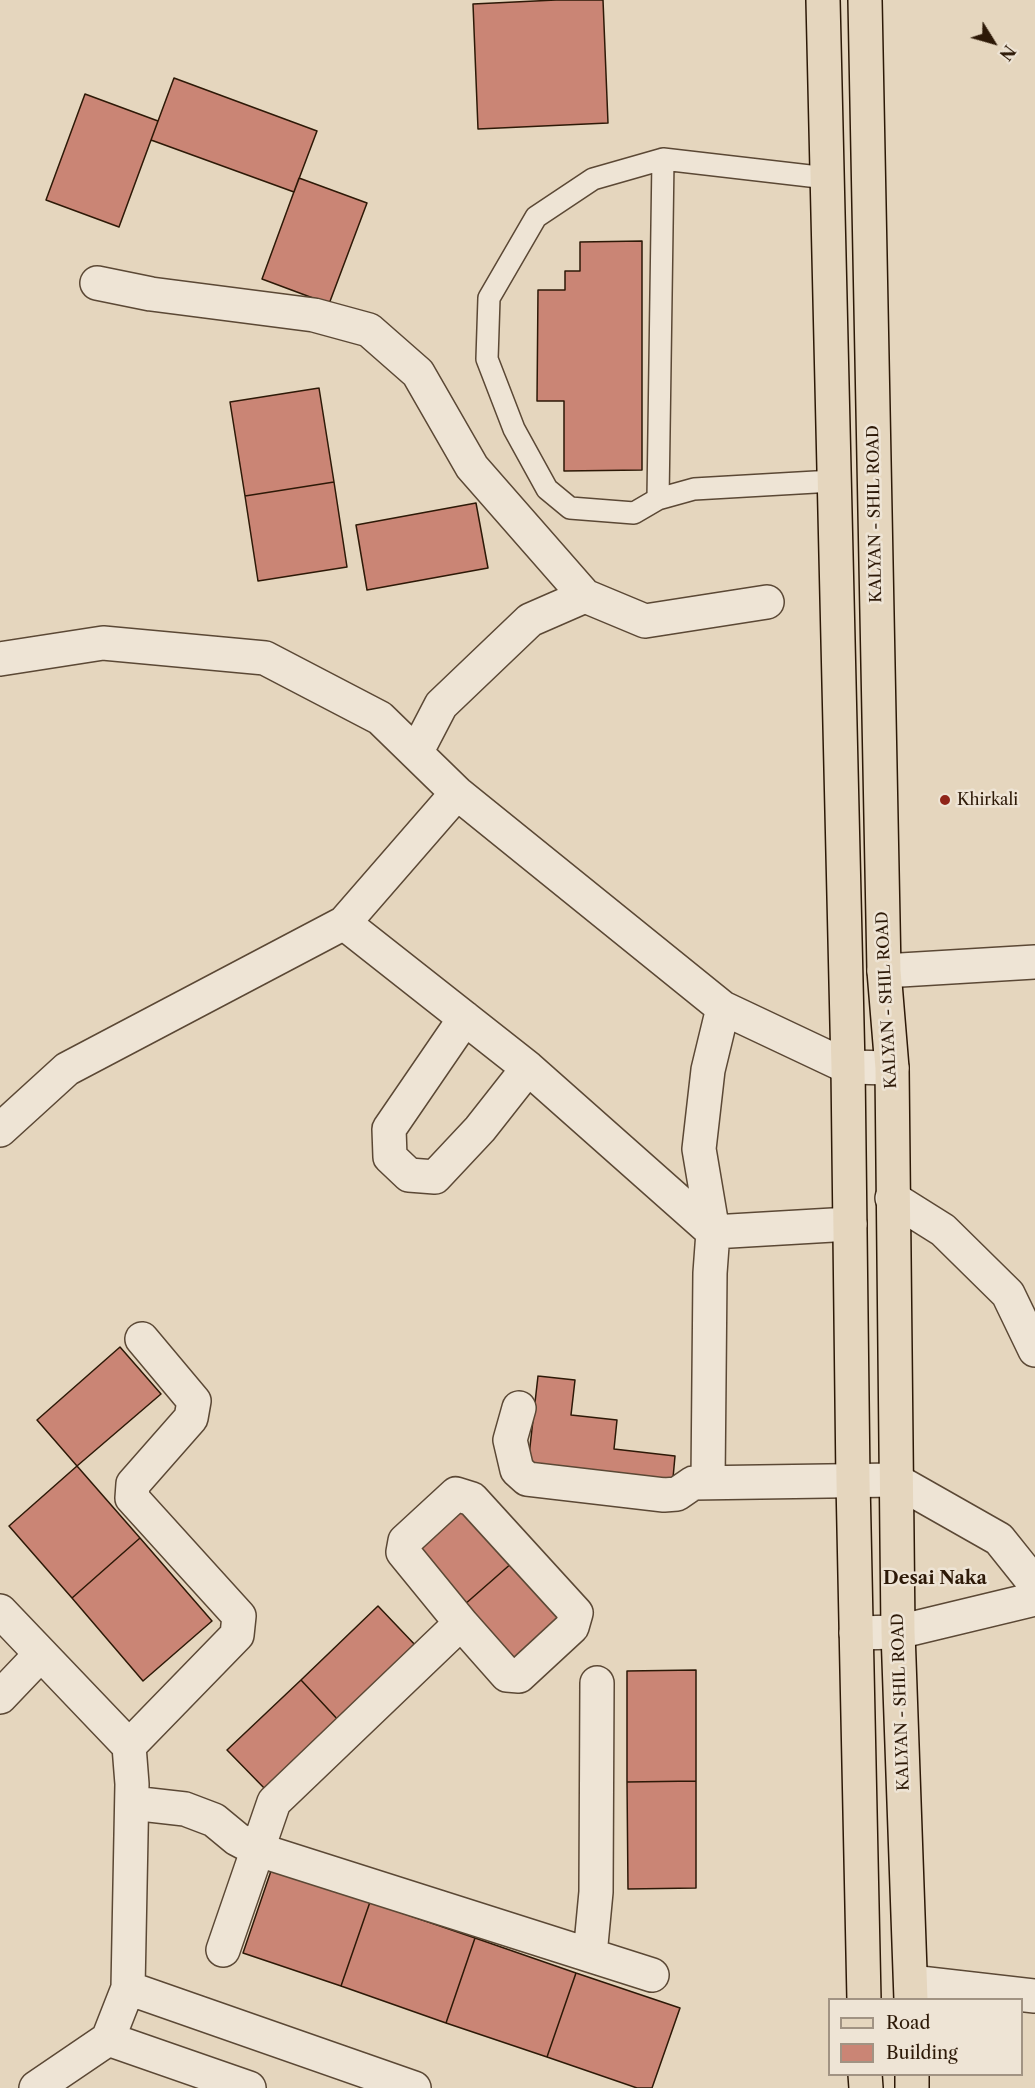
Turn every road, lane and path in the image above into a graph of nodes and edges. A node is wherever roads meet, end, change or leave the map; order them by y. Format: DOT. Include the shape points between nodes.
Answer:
graph roads {
  1 [pos="823,0"];
  2 [pos="865,0"];
  3 [pos="663,159"];
  4 [pos="827,178"];
  5 [pos="97,283"];
  6 [pos="833,481"];
  7 [pos="658,499"];
  8 [pos="585,596"];
  9 [pos="767,602"];
  10 [pos="0,659"];
  11 [pos="416,753"];
  12 [pos="457,794"];
  13 [pos="344,923"];
  14 [pos="1035,962"];
  15 [pos="884,970"];
  16 [pos="723,1008"];
  17 [pos="465,1018"];
  18 [pos="848,1066"];
  19 [pos="528,1068"];
  20 [pos="892,1068"];
  21 [pos="7,1112"];
  22 [pos="892,1198"];
  23 [pos="850,1224"];
  24 [pos="712,1233"];
  25 [pos="142,1339"];
  26 [pos="1035,1350"];
  27 [pos="519,1408"];
  28 [pos="853,1480"];
  29 [pos="895,1480"];
  30 [pos="708,1482"];
  31 [pos="1035,1584"];
  32 [pos="1035,1599"];
  33 [pos="0,1611"];
  34 [pos="461,1623"];
  35 [pos="898,1632"];
  36 [pos="856,1633"];
  37 [pos="41,1654"];
  38 [pos="597,1683"];
  39 [pos="0,1697"];
  40 [pos="129,1746"];
  41 [pos="132,1803"];
  42 [pos="256,1849"];
  43 [pos="223,1950"];
  44 [pos="590,1955"];
  45 [pos="652,1975"];
  46 [pos="128,1988"];
  47 [pos="911,1990"];
  48 [pos="1035,1996"];
  49 [pos="864,1998"];
  50 [pos="108,2039"];
  51 [pos="36,2088"];
  52 [pos="249,2088"];
  53 [pos="414,2088"];
  1 -- 4 [label="main road"];
  2 -- 15 [label="main road, KALYAN - SHIL ROAD"];
  3 -- 4 [label="lane"];
  3 -- 7 [label="lane"];
  3 -- 7 [label="lane" via="593,179 536,217 489,298 487,359 514,429 547,489 570,508 634,513"];
  4 -- 6 [label="main road"];
  5 -- 8 [label="street" via="151,294 314,315 369,330 418,374 472,467"];
  6 -- 7 [label="lane" via="694,489"];
  6 -- 18 [label="main road"];
  8 -- 9 [label="street" via="645,621"];
  8 -- 11 [label="street" via="530,620 441,705"];
  10 -- 11 [label="street" via="103,643 265,658 380,718"];
  11 -- 12 [label="street"];
  12 -- 13 [label="street"];
  12 -- 16 [label="street"];
  13 -- 17 [label="street"];
  13 -- 21 [label="street" via="67,1069"];
  14 -- 15 [label="street"];
  15 -- 20 [label="main road, KALYAN - SHIL ROAD"];
  16 -- 18 [label="street"];
  16 -- 24 [label="street" via="708,1070 699,1149"];
  17 -- 19 [label="street"];
  17 -- 19 [label="street" via="389,1129 390,1157 408,1175 435,1177 480,1129"];
  18 -- 20 [label="street"];
  18 -- 23 [label="main road"];
  19 -- 24 [label="street"];
  20 -- 22 [label="main road, KALYAN - SHIL ROAD"];
  22 -- 26 [label="street" via="943,1230 1008,1294"];
  22 -- 29 [label="main road, KALYAN - SHIL ROAD"];
  23 -- 24 [label="street"];
  23 -- 28 [label="main road"];
  24 -- 30 [label="street"];
  25 -- 40 [label="street" via="194,1401 191,1418 133,1484 132,1498 239,1616 237,1635"];
  27 -- 30 [label="street" via="510,1440 517,1470 527,1479 664,1495 677,1494 693,1483"];
  28 -- 29 [label="street"];
  28 -- 30 [label="street"];
  28 -- 36 [label="main road"];
  29 -- 31 [label="street" via="999,1539"];
  29 -- 35 [label="main road, KALYAN - SHIL ROAD"];
  32 -- 35 [label="street"];
  33 -- 37 [label="street"];
  34 -- 34 [label="street" via="507,1675 519,1676 572,1627 576,1613 472,1499 456,1494 405,1541 403,1552"];
  34 -- 42 [label="street" via="274,1802"];
  35 -- 36 [label="street"];
  35 -- 47 [label="main road, KALYAN - SHIL ROAD"];
  36 -- 49 [label="main road"];
  37 -- 39 [label="street"];
  37 -- 40 [label="street"];
  38 -- 44 [label="street" via="596,1892"];
  40 -- 41 [label="street"];
  41 -- 42 [label="street" via="185,1809 214,1820"];
  41 -- 46 [label="street"];
  42 -- 43 [label="street"];
  42 -- 44 [label="street"];
  44 -- 45 [label="street"];
  46 -- 50 [label="street"];
  46 -- 53 [label="street"];
  47 -- 48 [label="street"];
  50 -- 51 [label="street"];
  50 -- 52 [label="street"];
}
